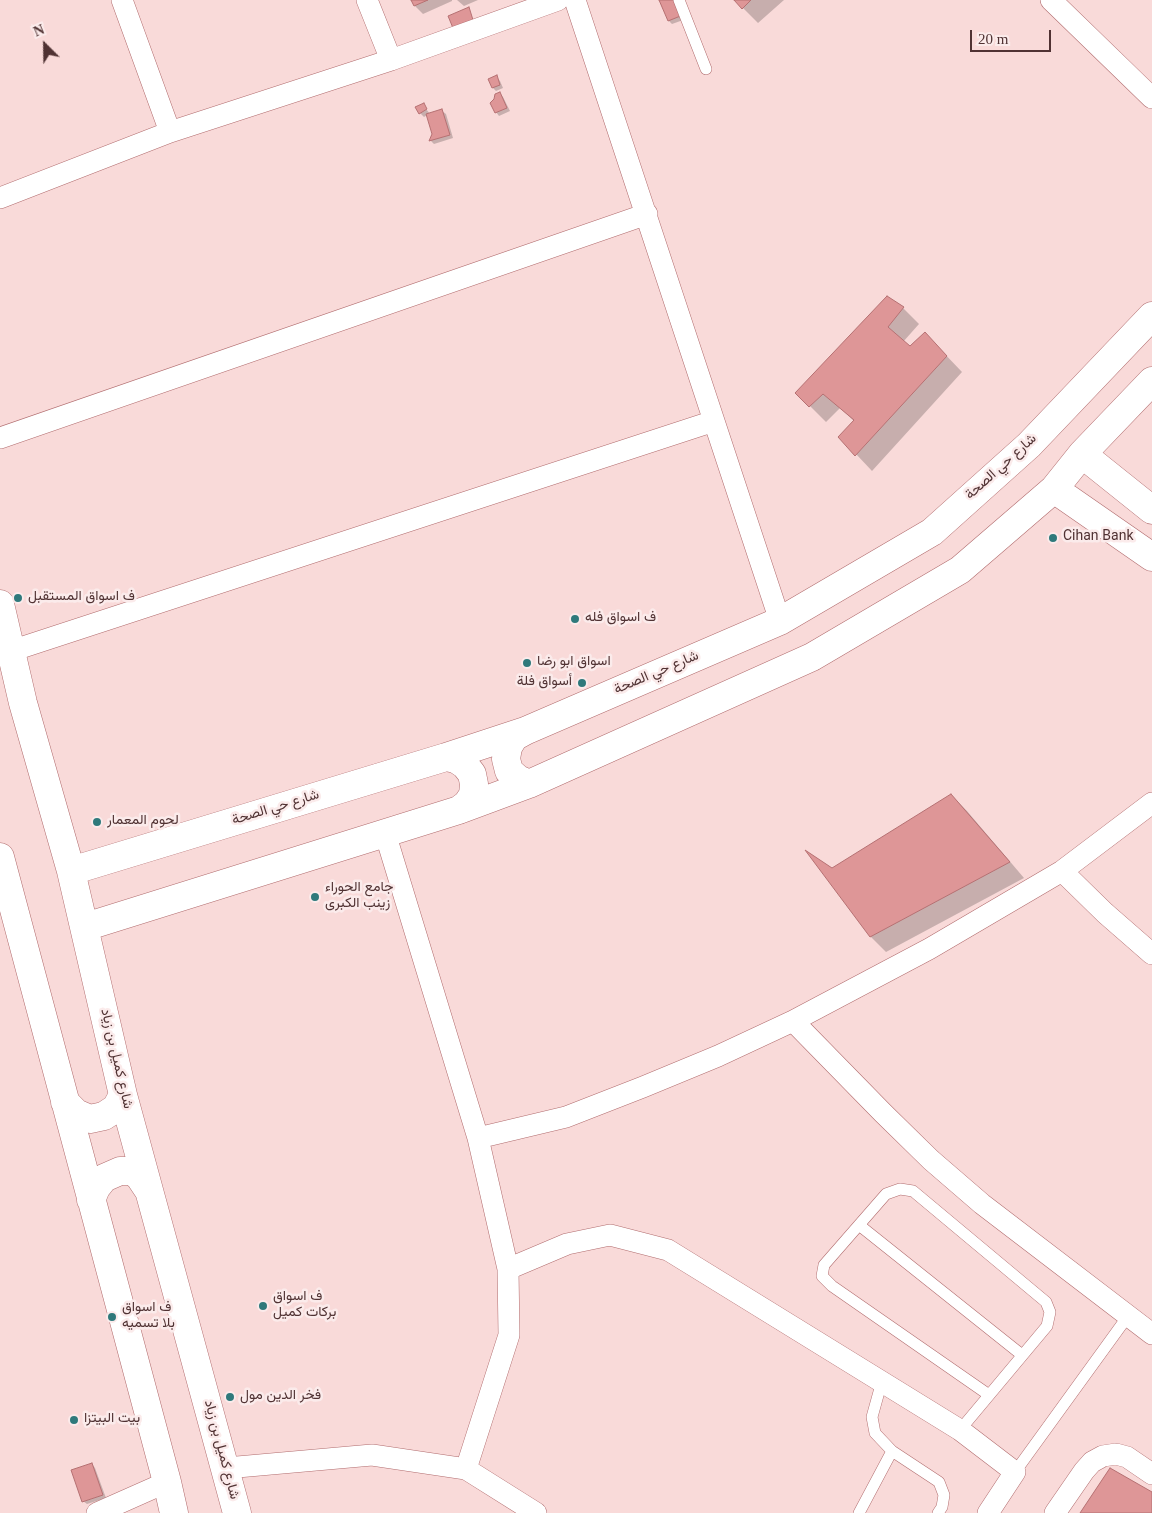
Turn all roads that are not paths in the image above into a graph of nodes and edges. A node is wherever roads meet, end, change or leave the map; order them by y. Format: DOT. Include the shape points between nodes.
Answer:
graph roads {
  1 [pos="122,0"];
  2 [pos="367,0"];
  3 [pos="558,0"];
  4 [pos="575,0"];
  5 [pos="679,0"];
  6 [pos="1051,0"];
  7 [pos="391,60"];
  8 [pos="706,69"];
  9 [pos="1152,98"];
  10 [pos="170,132"];
  11 [pos="0,198"];
  12 [pos="647,214"];
  13 [pos="1152,316"];
  14 [pos="1152,381"];
  15 [pos="714,421"];
  16 [pos="0,438"];
  17 [pos="1082,454"];
  18 [pos="1054,489"];
  19 [pos="1152,510"];
  20 [pos="1152,557"];
  21 [pos="0,604"];
  22 [pos="780,621"];
  23 [pos="11,652"];
  24 [pos="525,731"];
  25 [pos="446,758"];
  26 [pos="530,784"];
  27 [pos="1152,803"];
  28 [pos="459,810"];
  29 [pos="385,833"];
  30 [pos="0,857"];
  31 [pos="72,871"];
  32 [pos="1062,871"];
  33 [pos="85,927"];
  34 [pos="1152,954"];
  35 [pos="793,1021"];
  36 [pos="123,1095"];
  37 [pos="65,1102"];
  38 [pos="478,1138"];
  39 [pos="149,1191"];
  40 [pos="91,1200"];
  41 [pos="859,1225"];
  42 [pos="508,1269"];
  43 [pos="1128,1316"];
  44 [pos="1152,1334"];
  45 [pos="1022,1356"];
  46 [pos="882,1381"];
  47 [pos="989,1395"];
  48 [pos="960,1430"];
  49 [pos="892,1451"];
  50 [pos="226,1468"];
  51 [pos="466,1469"];
  52 [pos="1015,1472"];
  53 [pos="1152,1474"];
  54 [pos="167,1482"];
  55 [pos="98,1513"];
  56 [pos="174,1513"];
  57 [pos="237,1513"];
  58 [pos="536,1513"];
  59 [pos="859,1513"];
  60 [pos="938,1513"];
  61 [pos="988,1513"];
  62 [pos="1055,1513"];
  1 -- 10 [label="street"];
  2 -- 7 [label="street"];
  3 -- 7 [label="street"];
  4 -- 12 [label="street"];
  5 -- 8 [label="lane"];
  6 -- 9 [label="street"];
  7 -- 10 [label="street"];
  10 -- 11 [label="street"];
  12 -- 15 [label="street"];
  12 -- 16 [label="street"];
  13 -- 22 [label="main road, شارع حي الصحة" via="1029,445 932,532"];
  14 -- 17 [label="main road"];
  15 -- 22 [label="street"];
  15 -- 23 [label="street"];
  17 -- 18 [label="main road"];
  17 -- 19 [label="main road"];
  18 -- 20 [label="main road"];
  18 -- 26 [label="main road" via="960,570 812,657"];
  21 -- 23 [label="main road, شارع كميل بن زياد"];
  22 -- 24 [label="main road, شارع حي الصحة"];
  23 -- 31 [label="main road, شارع كميل بن زياد"];
  24 -- 25 [label="main road, شارع حي الصحة"];
  24 -- 26 [label="main road" via="514,737 506,759 510,771"];
  25 -- 28 [label="main road" via="466,765 472,774 473,795"];
  25 -- 31 [label="main road, شارع حي الصحة"];
  26 -- 28 [label="main road"];
  27 -- 32 [label="street"];
  28 -- 29 [label="main road"];
  29 -- 33 [label="main road"];
  29 -- 38 [label="street"];
  30 -- 37 [label="main road"];
  31 -- 33 [label="main road, شارع كميل بن زياد"];
  32 -- 34 [label="street"];
  32 -- 35 [label="street" via="920,954"];
  33 -- 36 [label="main road, شارع كميل بن زياد"];
  35 -- 38 [label="street" via="643,1088 575,1113"];
  35 -- 43 [label="street" via="932,1160 982,1204"];
  36 -- 37 [label="main road" via="116,1108 104,1116 90,1119 76,1113"];
  36 -- 39 [label="main road, شارع كميل بن زياد"];
  37 -- 40 [label="main road"];
  38 -- 42 [label="street"];
  39 -- 40 [label="main road" via="139,1176 120,1171 104,1178"];
  39 -- 50 [label="main road, شارع كميل بن زياد"];
  40 -- 54 [label="main road"];
  41 -- 45 [label="lane"];
  41 -- 45 [label="lane" via="886,1194 900,1189 913,1191 1046,1302 1050,1312 1047,1326"];
  41 -- 47 [label="lane" via="824,1265 822,1276"];
  42 -- 46 [label="street" via="567,1244 610,1235 668,1250"];
  42 -- 51 [label="street" via="509,1335"];
  43 -- 44 [label="street"];
  43 -- 52 [label="lane"];
  45 -- 47 [label="lane"];
  46 -- 48 [label="street"];
  46 -- 49 [label="lane" via="872,1417 875,1433"];
  47 -- 48 [label="lane"];
  48 -- 52 [label="street"];
  49 -- 59 [label="lane"];
  49 -- 60 [label="lane" via="939,1482 944,1496"];
  50 -- 51 [label="street" via="372,1455"];
  50 -- 57 [label="main road, شارع كميل بن زياد"];
  51 -- 58 [label="street"];
  52 -- 61 [label="street"];
  53 -- 62 [label="street" via="1128,1457 1116,1454 1103,1456 1084,1471"];
  54 -- 55 [label="street"];
  54 -- 56 [label="main road"];
}
